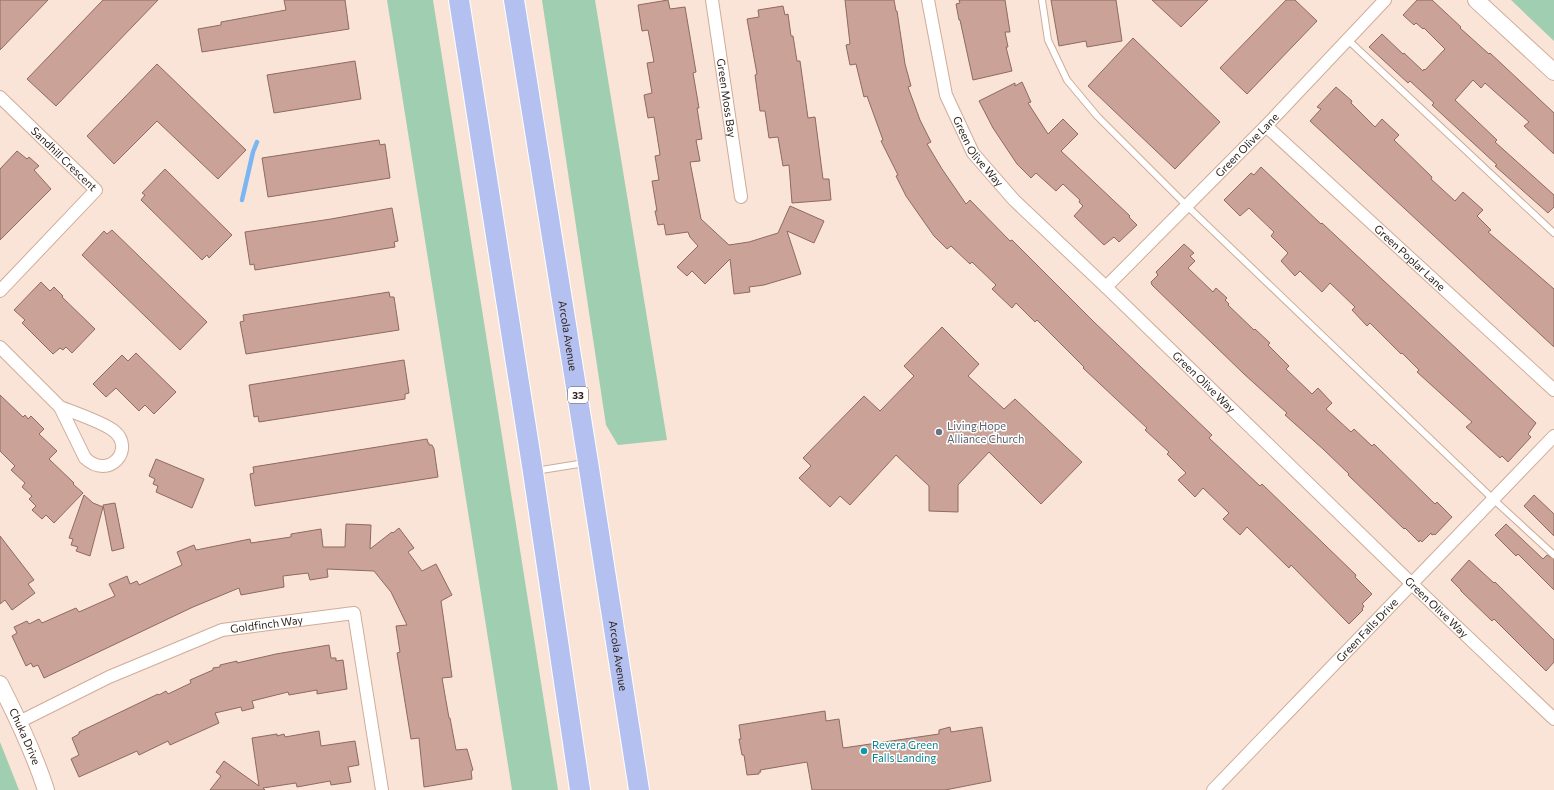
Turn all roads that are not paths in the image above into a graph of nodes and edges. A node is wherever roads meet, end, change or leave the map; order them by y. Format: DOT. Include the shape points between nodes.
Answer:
graph roads {
  1 [pos="459,0"];
  2 [pos="514,0"];
  3 [pos="712,0"];
  4 [pos="928,0"];
  5 [pos="1042,0"];
  6 [pos="1385,0"];
  7 [pos="1476,0"];
  8 [pos="1348,40"];
  9 [pos="1554,72"];
  10 [pos="0,97"];
  11 [pos="1266,126"];
  12 [pos="741,197"];
  13 [pos="1186,205"];
  14 [pos="1554,233"];
  15 [pos="1106,287"];
  16 [pos="0,291"];
  17 [pos="0,347"];
  18 [pos="1554,390"];
  19 [pos="60,407"];
  20 [pos="1554,436"];
  21 [pos="588,462"];
  22 [pos="533,472"];
  23 [pos="1493,499"];
  24 [pos="1554,555"];
  25 [pos="1412,584"];
  26 [pos="0,684"];
  27 [pos="1554,719"];
  28 [pos="19,722"];
  29 [pos="46,790"];
  30 [pos="382,790"];
  31 [pos="580,790"];
  32 [pos="639,790"];
  33 [pos="1212,790"];
  1 -- 22 [label="main road"];
  2 -- 21 [label="main road, Arcola Avenue / 33"];
  3 -- 12 [label="street, Green Moss Bay"];
  4 -- 15 [label="street, Green Olive Way" via="946,95 973,153 1014,200"];
  5 -- 13 [label="lane" via="1048,40 1067,80 1097,116"];
  6 -- 8 [label="street, Green Olive Lane"];
  7 -- 9 [label="street"];
  8 -- 11 [label="street, Green Olive Lane"];
  8 -- 14 [label="lane"];
  10 -- 16 [label="street, Sandhill Crescent" via="96,190"];
  11 -- 13 [label="street, Green Olive Lane"];
  11 -- 18 [label="street, Green Poplar Lane"];
  13 -- 15 [label="street, Green Olive Lane"];
  13 -- 23 [label="lane"];
  15 -- 25 [label="street, Green Olive Way"];
  17 -- 19 [label="street"];
  19 -- 19 [label="street" via="85,458 90,463 104,467 116,461 120,455 122,441 113,430"];
  20 -- 23 [label="street, Green Falls Drive"];
  21 -- 22 [label="lane"];
  21 -- 32 [label="main road, Arcola Avenue / 33"];
  22 -- 31 [label="main road"];
  23 -- 24 [label="lane"];
  23 -- 25 [label="street, Green Falls Drive"];
  25 -- 27 [label="street, Green Olive Way"];
  25 -- 33 [label="street, Green Falls Drive"];
  26 -- 28 [label="street, Chuka Drive"];
  28 -- 29 [label="street, Chuka Drive"];
  28 -- 30 [label="street, Goldfinch Way" via="109,677 222,630 354,613"];
}
